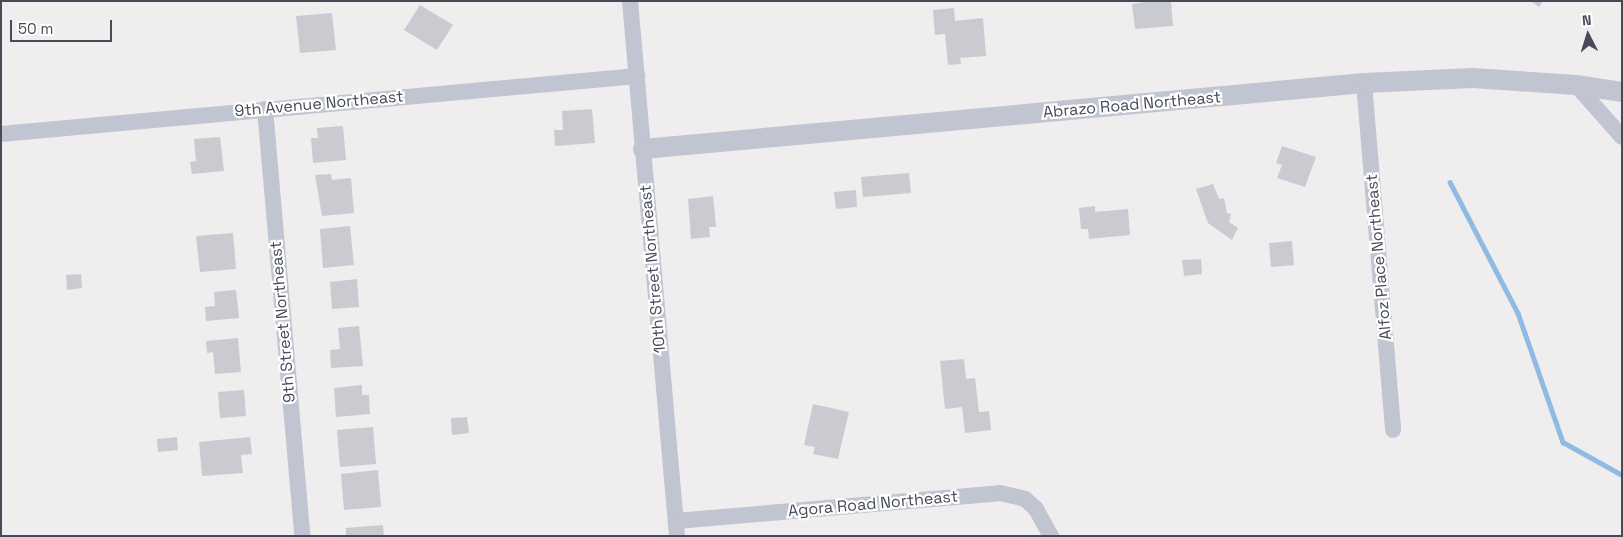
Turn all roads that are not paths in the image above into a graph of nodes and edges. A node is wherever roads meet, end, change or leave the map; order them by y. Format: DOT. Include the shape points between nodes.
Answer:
graph roads {
  1 [pos="630,1"];
  2 [pos="637,76"];
  3 [pos="1364,83"];
  4 [pos="1576,85"];
  5 [pos="1622,92"];
  6 [pos="265,109"];
  7 [pos="1,134"];
  8 [pos="1622,137"];
  9 [pos="643,150"];
  10 [pos="1393,430"];
  11 [pos="676,528"];
  12 [pos="302,536"];
  13 [pos="1051,536"];
  1 -- 2 [label="street, 10th Street Northeast"];
  2 -- 6 [label="street, 9th Avenue Northeast"];
  2 -- 9 [label="street, 10th Street Northeast"];
  3 -- 4 [label="street, Abrazo Road Northeast" via="1473,78"];
  3 -- 9 [label="street, Abrazo Road Northeast"];
  3 -- 10 [label="street, Alfoz Place Northeast"];
  4 -- 5 [label="street, Abrazo Road Northeast"];
  4 -- 8 [label="street"];
  6 -- 7 [label="street, 9th Avenue Northeast"];
  6 -- 12 [label="street, 9th Street Northeast"];
  9 -- 11 [label="street, 10th Street Northeast"];
  11 -- 13 [label="street, Agora Road Northeast" via="1000,493 1019,497 1031,504 1044,519"];
}
